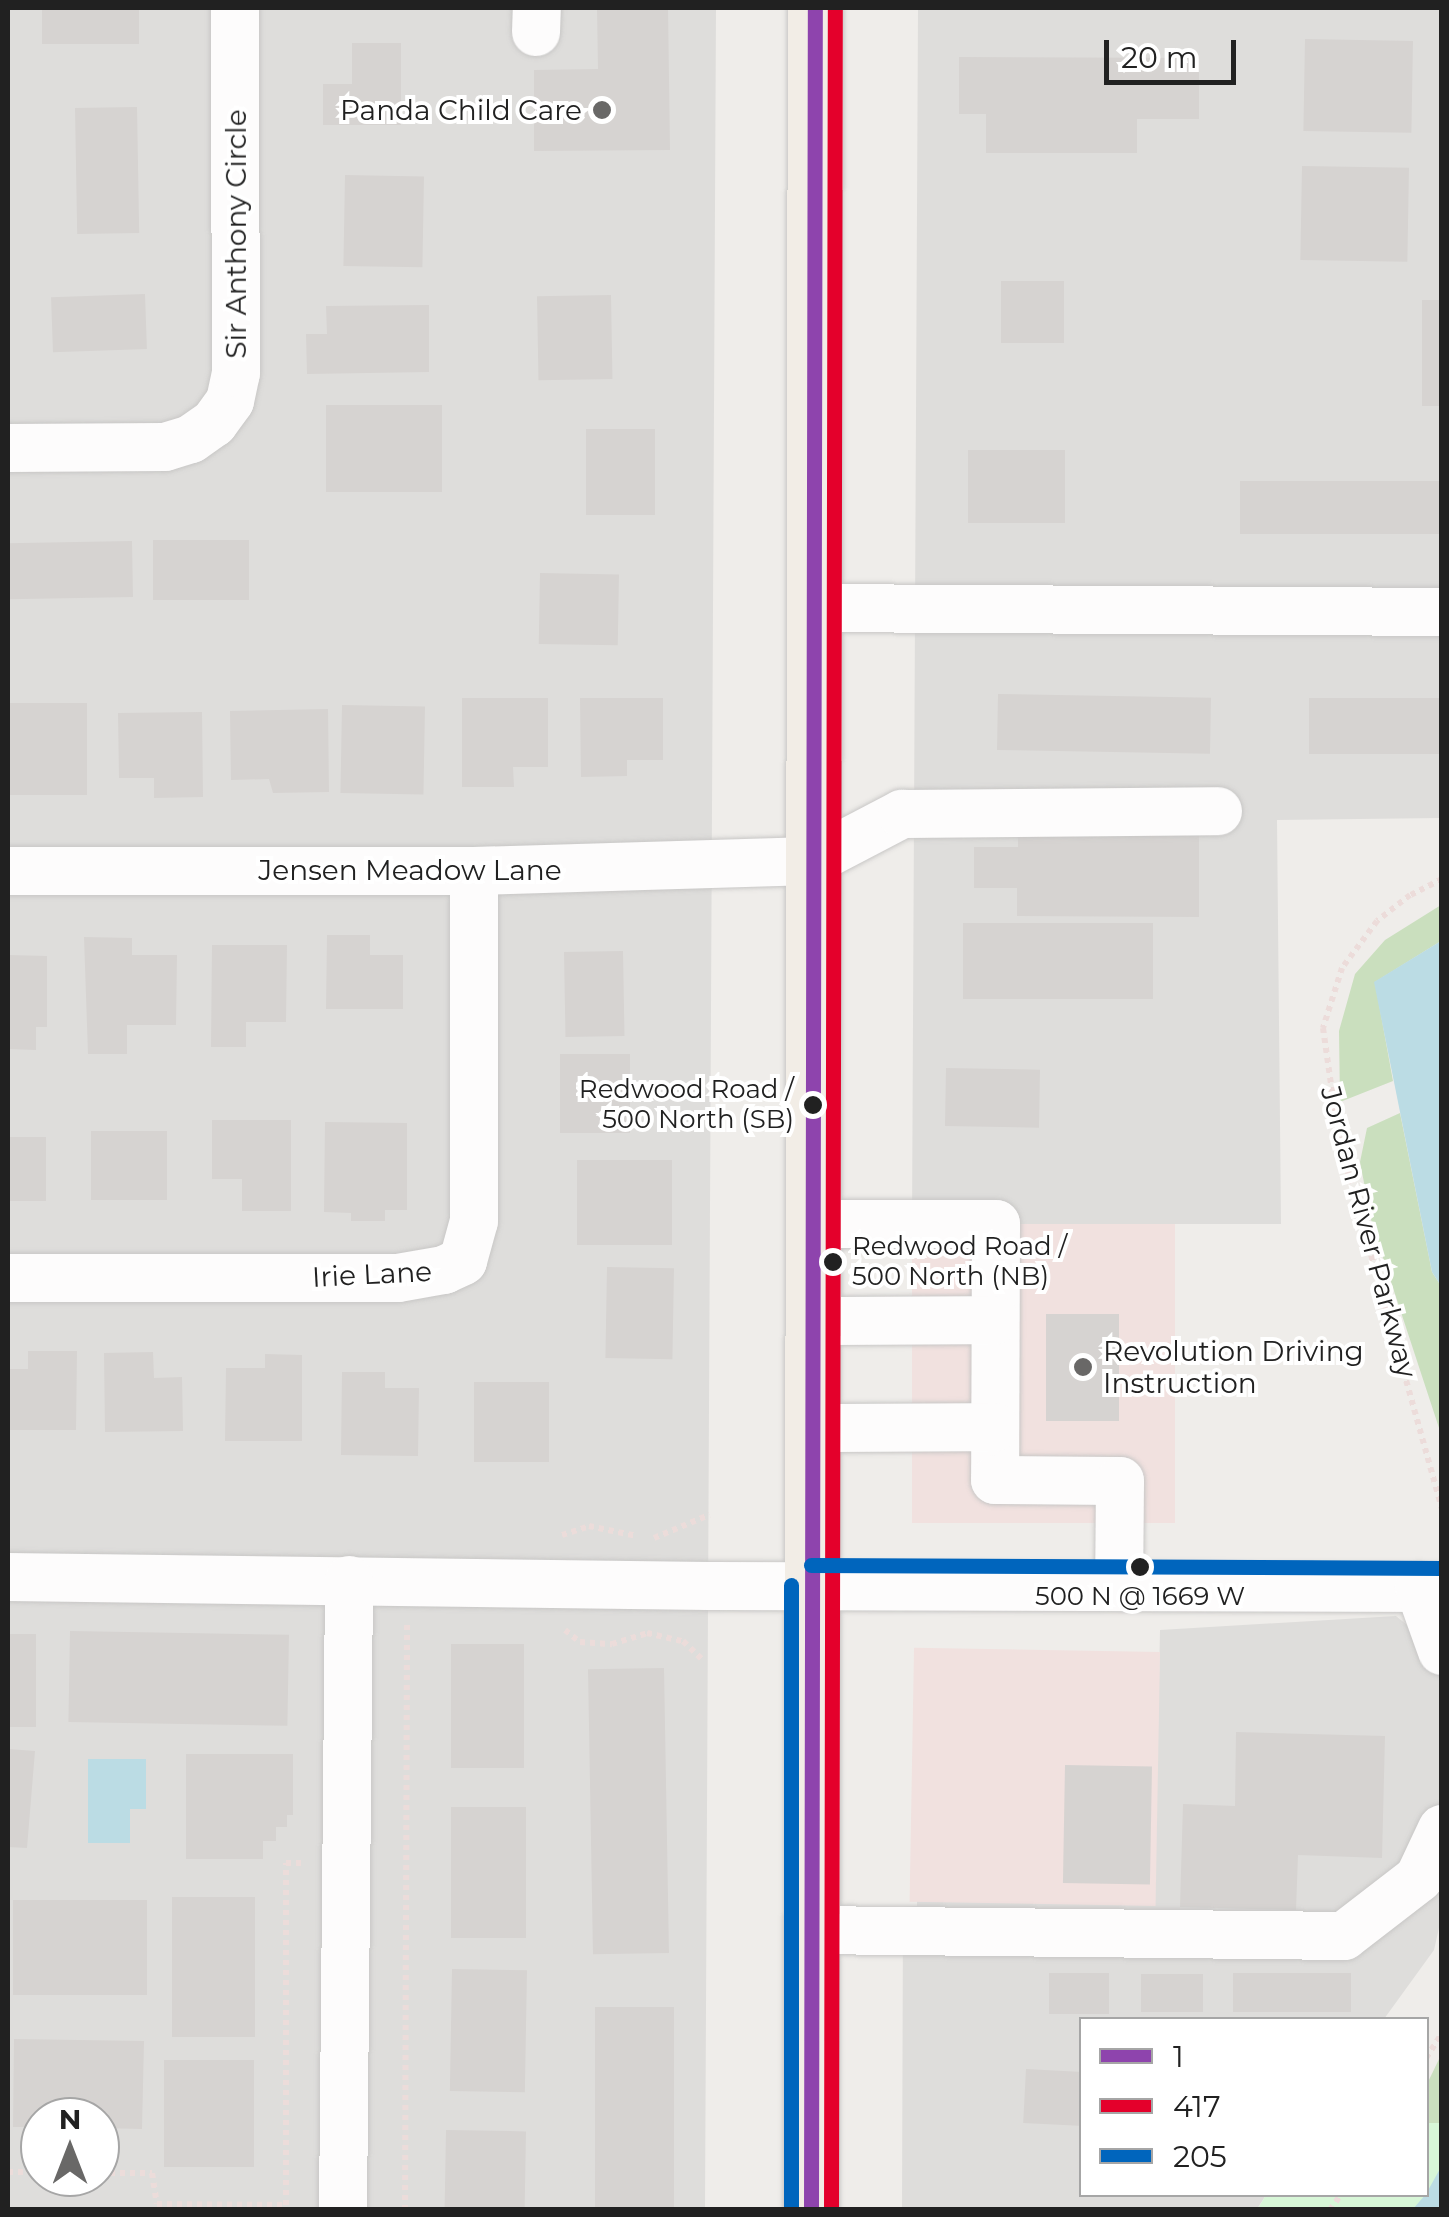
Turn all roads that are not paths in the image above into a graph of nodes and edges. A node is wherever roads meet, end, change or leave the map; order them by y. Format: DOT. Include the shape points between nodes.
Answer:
graph roads {
  1 [pos="236,8"];
  2 [pos="815,8"];
  3 [pos="8,448"];
  4 [pos="813,608"];
  5 [pos="1442,612"];
  6 [pos="1218,811"];
  7 [pos="812,861"];
  8 [pos="8,871"];
  9 [pos="474,871"];
  10 [pos="812,1224"];
  11 [pos="8,1278"];
  12 [pos="995,1320"];
  13 [pos="811,1321"];
  14 [pos="995,1427"];
  15 [pos="811,1428"];
  16 [pos="8,1577"];
  17 [pos="349,1580"];
  18 [pos="811,1585"];
  19 [pos="1119,1588"];
  20 [pos="1430,1588"];
  21 [pos="1442,1651"];
  22 [pos="1442,1829"];
  23 [pos="810,1930"];
  24 [pos="343,2210"];
  25 [pos="810,2210"];
  1 -- 3 [label="street, Sir Anthony Circle" via="236,373 230,401 214,423 165,447"];
  2 -- 4 [label="main road"];
  4 -- 5 [label="street"];
  4 -- 7 [label="main road"];
  6 -- 7 [label="street" via="902,814"];
  7 -- 9 [label="street, Jensen Meadow Lane"];
  7 -- 10 [label="main road"];
  8 -- 9 [label="street, Jensen Meadow Lane"];
  9 -- 11 [label="street, Irie Lane" via="474,1200 463,1261 398,1278"];
  10 -- 12 [label="street" via="996,1224"];
  10 -- 13 [label="main road"];
  12 -- 13 [label="street"];
  12 -- 14 [label="street"];
  13 -- 15 [label="main road"];
  14 -- 15 [label="street"];
  14 -- 19 [label="street" via="995,1480 1120,1481"];
  15 -- 18 [label="main road"];
  16 -- 17 [label="street"];
  17 -- 18 [label="street"];
  17 -- 24 [label="street"];
  18 -- 19 [label="street"];
  18 -- 23 [label="main road"];
  19 -- 20 [label="street"];
  20 -- 21 [label="street"];
  22 -- 23 [label="street" via="1419,1878 1344,1936"];
  23 -- 25 [label="main road"];
}
